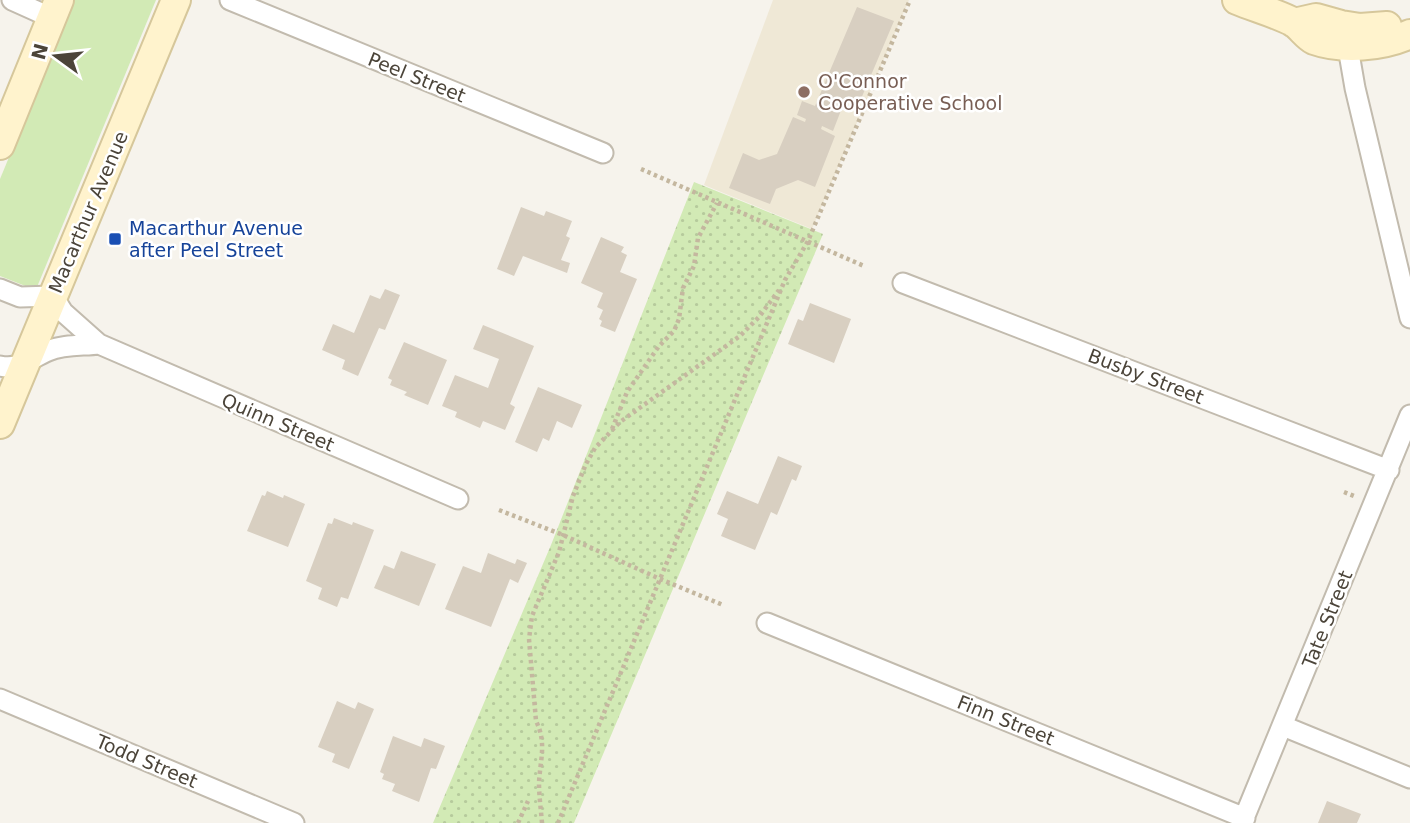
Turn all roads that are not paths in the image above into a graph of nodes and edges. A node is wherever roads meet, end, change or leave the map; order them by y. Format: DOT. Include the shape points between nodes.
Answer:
graph roads {
  1 [pos="12,0"];
  2 [pos="177,0"];
  3 [pos="230,0"];
  4 [pos="1237,0"];
  5 [pos="56,9"];
  6 [pos="1410,28"];
  7 [pos="1410,34"];
  8 [pos="1346,36"];
  9 [pos="0,145"];
  10 [pos="603,153"];
  11 [pos="903,283"];
  12 [pos="0,289"];
  13 [pos="53,296"];
  14 [pos="1410,318"];
  15 [pos="99,344"];
  16 [pos="13,365"];
  17 [pos="1410,415"];
  18 [pos="0,424"];
  19 [pos="1389,470"];
  20 [pos="457,499"];
  21 [pos="767,623"];
  22 [pos="0,699"];
  23 [pos="1283,726"];
  24 [pos="1410,778"];
  25 [pos="1244,820"];
  26 [pos="294,823"];
  1 -- 5 [label="street"];
  2 -- 13 [label="main road, Macarthur Avenue"];
  3 -- 10 [label="street, Peel Street"];
  4 -- 8 [label="main road" via="1294,23 1316,19"];
  5 -- 9 [label="main road"];
  6 -- 8 [label="main road" via="1399,24"];
  7 -- 8 [label="main road" via="1383,43"];
  8 -- 14 [label="street"];
  11 -- 19 [label="street, Busby Street"];
  12 -- 13 [label="street" via="20,297"];
  13 -- 15 [label="street, Quinn Street" via="63,312"];
  13 -- 16 [label="main road, Macarthur Avenue"];
  15 -- 16 [label="street, Quinn Street" via="65,346"];
  15 -- 20 [label="street, Quinn Street"];
  16 -- 18 [label="main road, Macarthur Avenue"];
  17 -- 19 [label="street, Tate Street"];
  19 -- 23 [label="street, Tate Street"];
  21 -- 25 [label="street, Finn Street"];
  22 -- 26 [label="street, Todd Street"];
  23 -- 24 [label="street"];
  23 -- 25 [label="street, Tate Street"];
}
